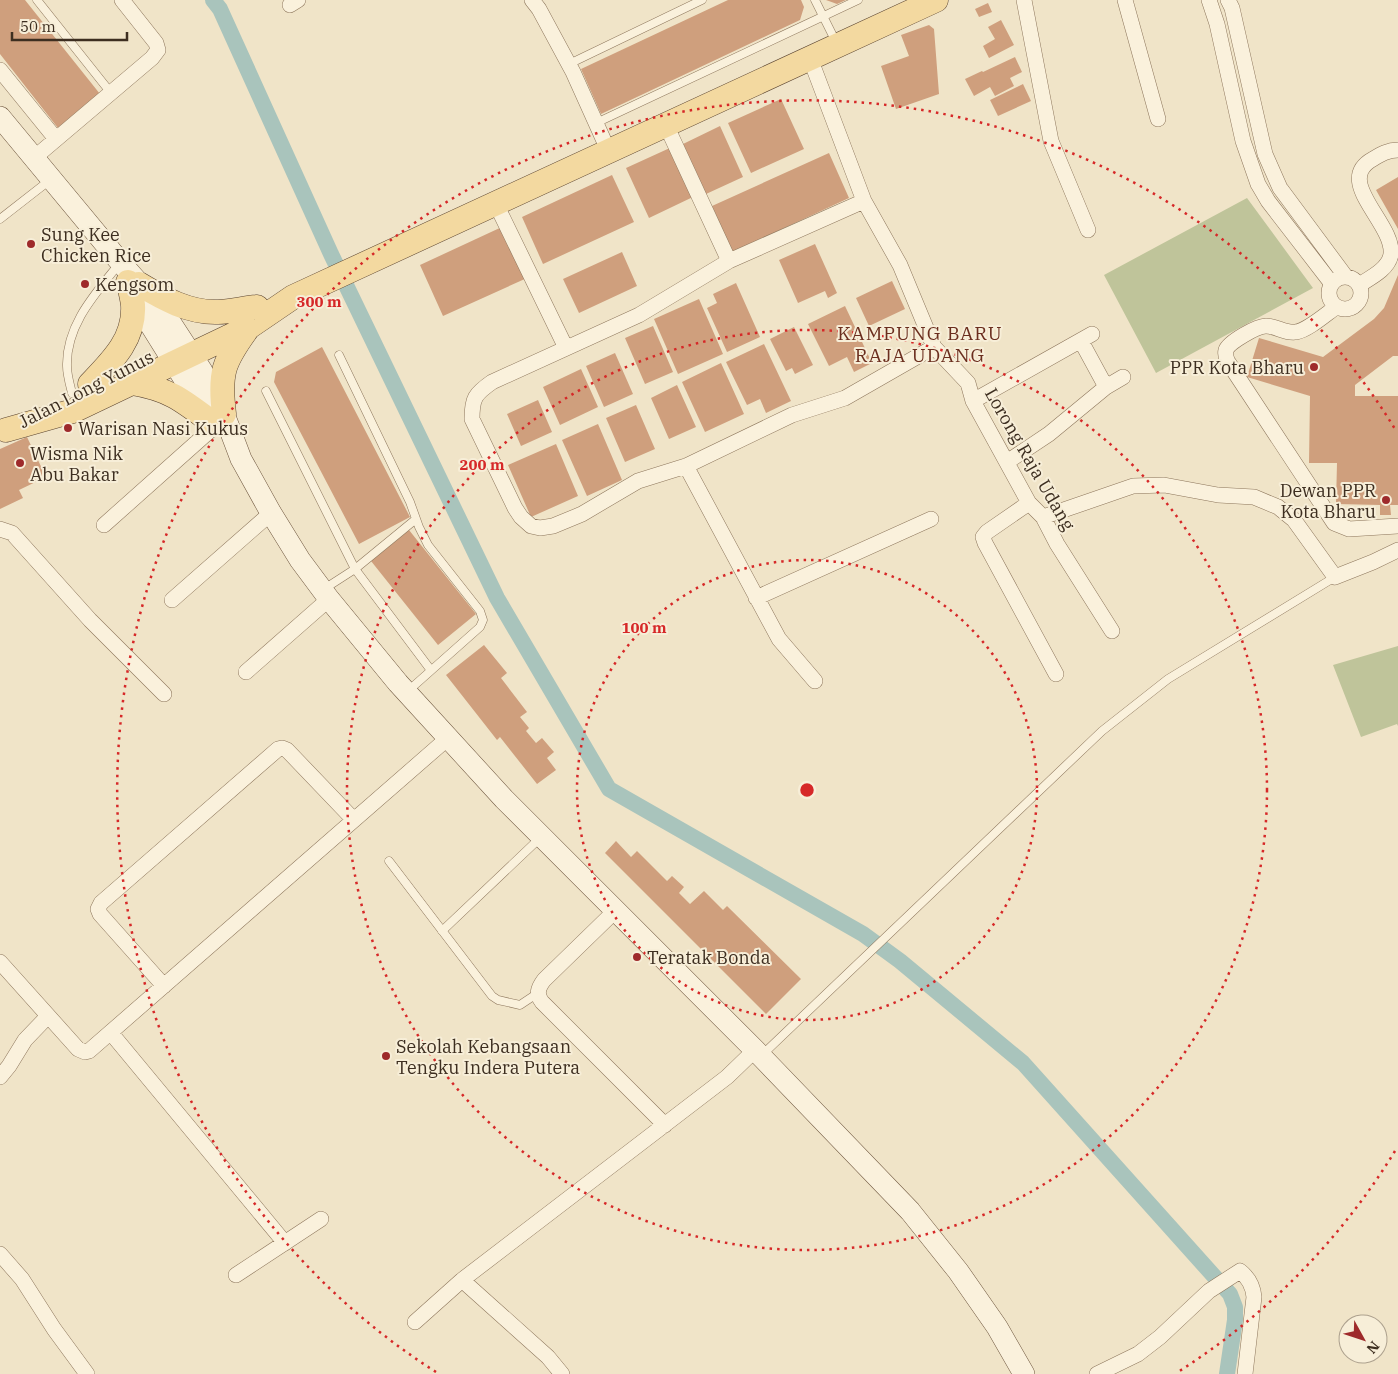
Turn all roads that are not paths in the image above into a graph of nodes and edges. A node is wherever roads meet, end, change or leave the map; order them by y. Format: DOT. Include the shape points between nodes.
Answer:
graph roads {
  1 [pos="37,0"];
  2 [pos="122,0"];
  3 [pos="532,0"];
  4 [pos="702,0"];
  5 [pos="815,0"];
  6 [pos="858,0"];
  7 [pos="936,0"];
  8 [pos="1024,0"];
  9 [pos="1125,0"];
  10 [pos="1209,0"];
  11 [pos="1228,0"];
  12 [pos="823,16"];
  13 [pos="838,45"];
  14 [pos="810,58"];
  15 [pos="569,64"];
  16 [pos="0,70"];
  17 [pos="111,93"];
  18 [pos="0,117"];
  19 [pos="1158,119"];
  20 [pos="596,123"];
  21 [pos="666,125"];
  22 [pos="56,139"];
  23 [pos="1398,150"];
  24 [pos="608,152"];
  25 [pos="34,158"];
  26 [pos="51,179"];
  27 [pos="864,201"];
  28 [pos="496,204"];
  29 [pos="0,219"];
  30 [pos="1088,230"];
  31 [pos="729,261"];
  32 [pos="129,276"];
  33 [pos="1346,277"];
  34 [pos="1332,284"];
  35 [pos="1359,286"];
  36 [pos="1336,307"];
  37 [pos="253,317"];
  38 [pos="934,347"];
  39 [pos="566,348"];
  40 [pos="179,352"];
  41 [pos="339,355"];
  42 [pos="1123,377"];
  43 [pos="132,383"];
  44 [pos="1106,387"];
  45 [pos="81,389"];
  46 [pos="266,391"];
  47 [pos="973,401"];
  48 [pos="216,421"];
  49 [pos="3,431"];
  50 [pos="1007,462"];
  51 [pos="686,466"];
  52 [pos="1029,502"];
  53 [pos="270,513"];
  54 [pos="1043,517"];
  55 [pos="416,518"];
  56 [pos="931,519"];
  57 [pos="104,525"];
  58 [pos="1398,526"];
  59 [pos="0,529"];
  60 [pos="1398,550"];
  61 [pos="355,569"];
  62 [pos="1335,577"];
  63 [pos="326,594"];
  64 [pos="756,598"];
  65 [pos="172,600"];
  66 [pos="1112,631"];
  67 [pos="430,669"];
  68 [pos="246,672"];
  69 [pos="1056,674"];
  70 [pos="815,681"];
  71 [pos="406,692"];
  72 [pos="164,694"];
  73 [pos="448,738"];
  74 [pos="354,820"];
  75 [pos="541,836"];
  76 [pos="389,861"];
  77 [pos="615,911"];
  78 [pos="442,931"];
  79 [pos="0,962"];
  80 [pos="164,986"];
  81 [pos="538,993"];
  82 [pos="48,1016"];
  83 [pos="111,1033"];
  84 [pos="758,1053"];
  85 [pos="0,1077"];
  86 [pos="664,1125"];
  87 [pos="321,1219"];
  88 [pos="285,1243"];
  89 [pos="0,1254"];
  90 [pos="236,1275"];
  91 [pos="462,1280"];
  92 [pos="415,1322"];
  93 [pos="87,1374"];
  94 [pos="562,1374"];
  95 [pos="1024,1374"];
  96 [pos="1097,1374"];
  97 [pos="1245,1374"];
  1 -- 17 [label="lane"];
  2 -- 17 [label="street" via="158,50"];
  3 -- 15 [label="street"];
  4 -- 15 [label="lane"];
  5 -- 12 [label="lane"];
  6 -- 12 [label="lane"];
  7 -- 13 [label="main road"];
  8 -- 30 [label="street" via="1051,141"];
  9 -- 19 [label="street"];
  10 -- 34 [label="street" via="1243,141 1258,184"];
  11 -- 33 [label="street" via="1272,173"];
  12 -- 13 [label="lane"];
  12 -- 20 [label="lane"];
  13 -- 14 [label="main road"];
  14 -- 21 [label="main road"];
  14 -- 27 [label="street, Lorong Raja Udang"];
  15 -- 20 [label="street"];
  16 -- 22 [label="street"];
  17 -- 22 [label="street"];
  18 -- 25 [label="main road"];
  20 -- 24 [label="street"];
  21 -- 24 [label="main road"];
  21 -- 31 [label="street"];
  22 -- 25 [label="street"];
  23 -- 35 [label="street" via="1386,151 1368,162 1359,174 1360,188 1387,237 1391,255 1381,271"];
  24 -- 28 [label="main road"];
  25 -- 26 [label="main road"];
  26 -- 29 [label="lane"];
  26 -- 32 [label="main road"];
  27 -- 31 [label="street"];
  27 -- 38 [label="street, Lorong Raja Udang" via="900,265"];
  28 -- 37 [label="main road"];
  28 -- 39 [label="street"];
  31 -- 39 [label="street" via="639,315"];
  32 -- 37 [label="main road" via="164,299 189,309"];
  32 -- 40 [label="main road" via="143,313"];
  32 -- 45 [label="main road" via="133,305 124,346"];
  32 -- 45 [label="lane" via="92,298 74,328 67,368"];
  33 -- 34 [label="street"];
  33 -- 35 [label="street"];
  34 -- 36 [label="street" via="1330,298"];
  35 -- 36 [label="street" via="1361,296 1355,305 1346,309"];
  36 -- 58 [label="street" via="1303,330 1295,332 1263,326 1232,343 1226,351 1228,362 1330,519 1350,529"];
  37 -- 40 [label="main road"];
  37 -- 48 [label="main road" via="223,371"];
  38 -- 47 [label="street, Lorong Raja Udang" via="968,383"];
  38 -- 51 [label="street" via="845,398 792,415"];
  39 -- 51 [label="street" via="492,382 475,397 472,406 472,419 521,518 531,526 553,526 582,514 638,481"];
  40 -- 43 [label="main road, Jalan Long Yunus"];
  40 -- 45 [label="main road, Jalan Long Yunus"];
  40 -- 48 [label="main road"];
  41 -- 55 [label="lane"];
  42 -- 44 [label="street"];
  43 -- 48 [label="main road" via="170,393"];
  43 -- 49 [label="main road, Jalan Long Yunus" via="73,411"];
  44 -- 47 [label="street" via="1087,338"];
  44 -- 50 [label="street" via="1050,434"];
  45 -- 49 [label="main road, Jalan Long Yunus"];
  46 -- 61 [label="lane"];
  47 -- 50 [label="street, Lorong Raja Udang"];
  48 -- 53 [label="main road"];
  48 -- 57 [label="street"];
  50 -- 52 [label="street, Lorong Raja Udang"];
  51 -- 64 [label="street"];
  52 -- 54 [label="street, Lorong Raja Udang"];
  52 -- 69 [label="street" via="984,537"];
  53 -- 63 [label="main road"];
  53 -- 65 [label="street"];
  54 -- 62 [label="street" via="1133,486 1164,485 1218,495 1254,497 1278,507 1294,520"];
  54 -- 66 [label="street, Lorong Raja Udang"];
  55 -- 61 [label="lane"];
  55 -- 67 [label="lane" via="428,545 480,611 483,620 480,627"];
  56 -- 64 [label="street"];
  59 -- 72 [label="street" via="12,533 90,620"];
  60 -- 62 [label="street"];
  61 -- 63 [label="lane"];
  61 -- 67 [label="lane"];
  62 -- 84 [label="lane" via="1168,680 1102,731"];
  63 -- 68 [label="street"];
  63 -- 71 [label="main road"];
  64 -- 70 [label="street" via="779,639"];
  67 -- 71 [label="lane"];
  71 -- 73 [label="main road"];
  73 -- 74 [label="street"];
  73 -- 75 [label="main road"];
  74 -- 80 [label="street"];
  74 -- 80 [label="street" via="282,748 211,806 98,909"];
  75 -- 77 [label="main road"];
  75 -- 78 [label="lane"];
  76 -- 78 [label="lane"];
  77 -- 81 [label="street" via="544,980"];
  77 -- 84 [label="main road"];
  78 -- 81 [label="lane" via="498,1000 520,1005"];
  79 -- 82 [label="street"];
  80 -- 83 [label="street"];
  81 -- 86 [label="street" via="542,1002"];
  82 -- 83 [label="street" via="81,1051 90,1051"];
  82 -- 85 [label="street" via="24,1040"];
  83 -- 88 [label="street"];
  84 -- 86 [label="street"];
  84 -- 95 [label="main road" via="910,1211 963,1279"];
  86 -- 91 [label="street"];
  87 -- 88 [label="street"];
  88 -- 90 [label="street"];
  89 -- 93 [label="street" via="22,1279"];
  91 -- 92 [label="street"];
  91 -- 94 [label="street" via="548,1357"];
  96 -- 97 [label="street" via="1138,1354 1209,1290 1240,1271 1250,1281 1254,1297"];
}
